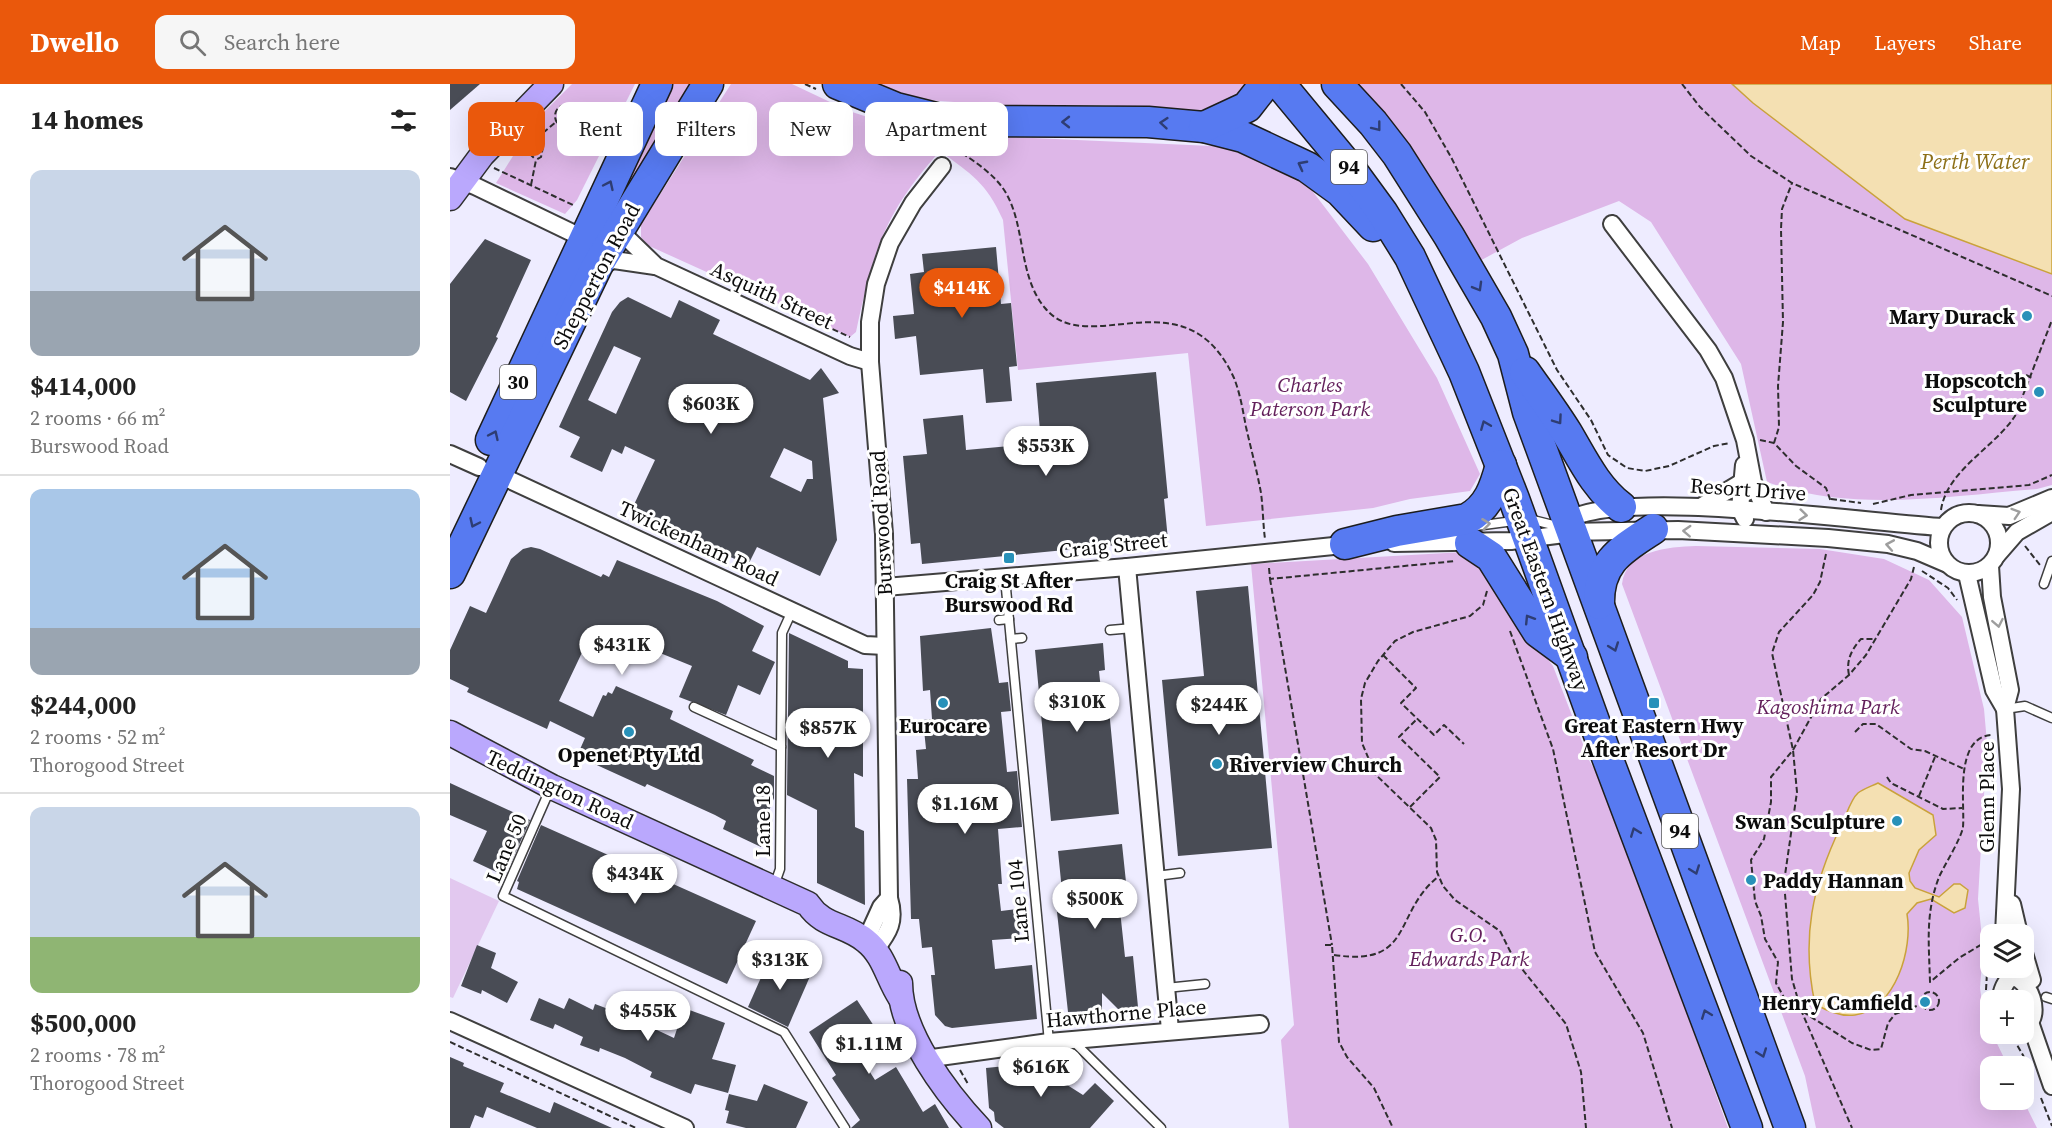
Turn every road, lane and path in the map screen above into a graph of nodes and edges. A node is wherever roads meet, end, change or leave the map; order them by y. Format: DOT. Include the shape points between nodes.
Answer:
graph roads {
  1 [pos="551,84"];
  2 [pos="657,84"];
  3 [pos="708,84"];
  4 [pos="838,84"];
  5 [pos="1265,84"];
  6 [pos="1280,84"];
  7 [pos="1337,84"];
  8 [pos="1401,84"];
  9 [pos="1682,84"];
  10 [pos="531,93"];
  11 [pos="557,121"];
  12 [pos="1204,127"];
  13 [pos="545,131"];
  14 [pos="532,156"];
  15 [pos="541,156"];
  16 [pos="964,156"];
  17 [pos="536,160"];
  18 [pos="942,166"];
  19 [pos="499,170"];
  20 [pos="1792,183"];
  21 [pos="454,185"];
  22 [pos="531,185"];
  23 [pos="573,205"];
  24 [pos="1612,224"];
  25 [pos="604,238"];
  26 [pos="1410,257"];
  27 [pos="656,266"];
  28 [pos="2052,296"];
  29 [pos="2052,320"];
  30 [pos="1513,354"];
  31 [pos="870,362"];
  32 [pos="2026,375"];
  33 [pos="2031,378"];
  34 [pos="1745,448"];
  35 [pos="450,454"];
  36 [pos="1501,465"];
  37 [pos="488,470"];
  38 [pos="2052,476"];
  39 [pos="1742,482"];
  40 [pos="1946,494"];
  41 [pos="2052,498"];
  42 [pos="1831,499"];
  43 [pos="1702,506"];
  44 [pos="1621,507"];
  45 [pos="1832,508"];
  46 [pos="1740,509"];
  47 [pos="1941,510"];
  48 [pos="1766,512"];
  49 [pos="2052,512"];
  50 [pos="1977,514"];
  51 [pos="450,526"];
  52 [pos="1943,527"];
  53 [pos="1544,528"];
  54 [pos="1653,530"];
  55 [pos="1752,534"];
  56 [pos="1345,544"];
  57 [pos="2023,544"];
  58 [pos="1827,546"];
  59 [pos="1268,551"];
  60 [pos="1468,551"];
  61 [pos="1916,559"];
  62 [pos="1993,560"];
  63 [pos="2052,561"];
  64 [pos="1905,563"];
  65 [pos="1945,563"];
  66 [pos="1127,567"];
  67 [pos="2048,570"];
  68 [pos="450,573"];
  69 [pos="1967,574"];
  70 [pos="1005,578"];
  71 [pos="1270,579"];
  72 [pos="2044,584"];
  73 [pos="885,587"];
  74 [pos="1488,588"];
  75 [pos="1959,603"];
  76 [pos="1599,607"];
  77 [pos="792,611"];
  78 [pos="1009,619"];
  79 [pos="999,620"];
  80 [pos="1507,624"];
  81 [pos="1133,628"];
  82 [pos="1110,630"];
  83 [pos="1022,638"];
  84 [pos="1011,639"];
  85 [pos="1875,639"];
  86 [pos="885,646"];
  87 [pos="1383,655"];
  88 [pos="1572,657"];
  89 [pos="1849,675"];
  90 [pos="694,707"];
  91 [pos="2006,709"];
  92 [pos="1417,718"];
  93 [pos="2052,718"];
  94 [pos="1855,732"];
  95 [pos="450,733"];
  96 [pos="450,742"];
  97 [pos="1464,744"];
  98 [pos="1991,744"];
  99 [pos="781,747"];
  100 [pos="476,749"];
  101 [pos="1793,750"];
  102 [pos="1935,757"];
  103 [pos="1993,761"];
  104 [pos="1964,769"];
  105 [pos="1887,777"];
  106 [pos="552,787"];
  107 [pos="1919,797"];
  108 [pos="1410,807"];
  109 [pos="1962,808"];
  110 [pos="1992,839"];
  111 [pos="1180,873"];
  112 [pos="1156,876"];
  113 [pos="1439,876"];
  114 [pos="2008,885"];
  115 [pos="773,887"];
  116 [pos="1997,924"];
  117 [pos="2017,924"];
  118 [pos="875,938"];
  119 [pos="1980,944"];
  120 [pos="1325,945"];
  121 [pos="1332,945"];
  122 [pos="1333,955"];
  123 [pos="2020,978"];
  124 [pos="2032,980"];
  125 [pos="1930,982"];
  126 [pos="1205,984"];
  127 [pos="1166,988"];
  128 [pos="1932,992"];
  129 [pos="2049,998"];
  130 [pos="1922,1005"];
  131 [pos="1801,1010"];
  132 [pos="2034,1020"];
  133 [pos="450,1021"];
  134 [pos="1260,1024"];
  135 [pos="1170,1030"];
  136 [pos="1072,1040"];
  137 [pos="450,1042"];
  138 [pos="1049,1042"];
  139 [pos="2034,1042"];
  140 [pos="925,1059"];
  141 [pos="2052,1086"];
  142 [pos="636,1128"];
  143 [pos="685,1128"];
  144 [pos="845,1128"];
  145 [pos="979,1128"];
  146 [pos="1161,1128"];
  147 [pos="1393,1128"];
  148 [pos="1586,1128"];
  149 [pos="1672,1128"];
  150 [pos="1748,1128"];
  151 [pos="1790,1128"];
  152 [pos="1852,1128"];
  1 -- 10 [label="main road"];
  25 -- 2 [label="highway, Shepperton Road / 30, one-way"];
  3 -- 25 [label="highway, Shepperton Road / 30"];
  12 -- 4 [label="highway, one-way" via="1148,122 948,121 896,108"];
  5 -- 12 [label="highway" via="1247,107"];
  6 -- 26 [label="highway, Great Eastern Highway / 94" via="1352,171"];
  7 -- 30 [label="highway, Great Eastern Highway / 94, one-way" via="1373,123 1418,184 1496,317"];
  8 -- 34 [label="path" via="1425,112 1451,157 1557,370 1591,420 1608,455 1627,468 1646,471 1669,466 1714,446"];
  9 -- 20 [label="path" via="1751,156"];
  10 -- 21 [label="main road"];
  11 -- 11 [label="path" via="560,108 568,106 577,117 570,126"];
  11 -- 13 [label="path"];
  26 -- 12 [label="highway, one-way" via="1369,223 1340,191 1307,167 1243,137"];
  14 -- 17 [label="path"];
  15 -- 17 [label="path"];
  16 -- 59 [label="path" via="990,174 1005,191 1029,273 1046,309 1068,322 1092,327 1143,320 1169,322 1198,334 1216,350 1234,378 1241,401"];
  17 -- 22 [label="path"];
  18 -- 31 [label="street, Burswood Road" via="913,203 890,243 872,301"];
  19 -- 22 [label="path"];
  20 -- 28 [label="path"];
  20 -- 42 [label="path" via="1782,209 1783,322 1779,427 1774,443 1826,488"];
  21 -- 25 [label="street"];
  22 -- 23 [label="path"];
  24 -- 34 [label="street" via="1708,350 1724,378"];
  25 -- 27 [label="street, Asquith Street" via="626,237"];
  25 -- 27 [label="street, Asquith Street" via="614,260"];
  25 -- 37 [label="highway, Shepperton Road / 30"];
  36 -- 26 [label="highway, Great Eastern Highway / 94, one-way" via="1464,372"];
  27 -- 31 [label="street, Asquith Street"];
  29 -- 33 [label="path"];
  30 -- 44 [label="highway, one-way" via="1588,470"];
  30 -- 53 [label="highway, Great Eastern Highway / 94" via="1528,412"];
  31 -- 73 [label="street, Burswood Road"];
  32 -- 33 [label="path"];
  33 -- 40 [label="path" via="2006,430 1949,486"];
  34 -- 39 [label="street"];
  34 -- 48 [label="street"];
  35 -- 37 [label="street, Twickenham Road"];
  36 -- 53 [label="highway, Great Eastern Highway / 94"];
  36 -- 56 [label="highway" via="1489,500 1477,514"];
  37 -- 51 [label="highway, Shepperton Road / 30"];
  37 -- 68 [label="highway, Shepperton Road / 30, one-way"];
  37 -- 77 [label="street, Twickenham Road"];
  38 -- 40 [label="path" via="2030,484"];
  39 -- 43 [label="street"];
  39 -- 46 [label="street"];
  40 -- 42 [label="path" via="1911,495 1873,504"];
  40 -- 47 [label="path"];
  50 -- 41 [label="street, one-way" via="2009,516"];
  42 -- 45 [label="path"];
  43 -- 44 [label="street, Resort Drive"];
  43 -- 46 [label="street, Resort Drive"];
  44 -- 53 [label="street, Resort Drive" via="1593,510"];
  46 -- 48 [label="street, Resort Drive"];
  46 -- 55 [label="street"];
  48 -- 52 [label="street, Resort Drive, one-way"];
  49 -- 62 [label="street" via="2017,532"];
  50 -- 52 [label="street" via="1962,514"];
  50 -- 62 [label="street" via="1991,523 1999,538"];
  52 -- 65 [label="street" via="1939,541"];
  53 -- 54 [label="street, Resort Drive"];
  56 -- 53 [label="lane, Craig Street, one-way"];
  53 -- 60 [label="street, Craig Street"];
  53 -- 76 [label="highway, Great Eastern Highway / 94"];
  53 -- 88 [label="highway, Great Eastern Highway / 94"];
  55 -- 54 [label="street, Resort Drive, one-way"];
  54 -- 76 [label="highway" via="1606,565"];
  61 -- 55 [label="street, Resort Drive, one-way" via="1888,544"];
  56 -- 59 [label="street, Craig Street"];
  56 -- 60 [label="street, Craig Street"];
  57 -- 67 [label="path" via="2029,555"];
  58 -- 101 [label="path" via="1820,582 1779,632 1772,653"];
  59 -- 66 [label="street, Craig Street"];
  59 -- 71 [label="path"];
  60 -- 71 [label="path"];
  88 -- 60 [label="highway, one-way" via="1538,632 1491,556"];
  61 -- 64 [label="path"];
  61 -- 65 [label="street, Resort Drive"];
  61 -- 75 [label="path"];
  61 -- 85 [label="path" via="1911,579"];
  62 -- 69 [label="street" via="1979,572"];
  62 -- 91 [label="street, Glenn Place, one-way" via="1992,597 2010,690"];
  63 -- 67 [label="lane"];
  65 -- 69 [label="street"];
  66 -- 70 [label="street, Craig Street"];
  66 -- 81 [label="street"];
  67 -- 72 [label="lane"];
  69 -- 91 [label="street, Glenn Place" via="1994,690"];
  70 -- 73 [label="street, Craig Street"];
  70 -- 78 [label="lane, Lane 104"];
  71 -- 121 [label="path"];
  73 -- 86 [label="street, Burswood Road"];
  74 -- 87 [label="path" via="1483,605 1470,616 1413,632 1395,641"];
  76 -- 151 [label="highway, Great Eastern Highway / 94, one-way"];
  77 -- 86 [label="street, Twickenham Road" via="865,645"];
  77 -- 99 [label="lane, Lane 18" via="782,633"];
  78 -- 79 [label="lane"];
  78 -- 84 [label="lane, Lane 104"];
  80 -- 149 [label="path" via="1553,749 1596,952 1643,1034"];
  81 -- 82 [label="lane"];
  81 -- 112 [label="street"];
  83 -- 84 [label="lane"];
  84 -- 138 [label="lane, Lane 104"];
  85 -- 89 [label="path"];
  85 -- 89 [label="path" via="1861,639 1852,648"];
  86 -- 118 [label="street, Burswood Road" via="889,898 881,907"];
  87 -- 92 [label="path" via="1416,688 1401,703"];
  87 -- 108 [label="path" via="1365,683 1361,699 1362,743 1375,774"];
  150 -- 88 [label="highway, Great Eastern Highway / 94, one-way"];
  89 -- 101 [label="path" via="1821,699"];
  90 -- 99 [label="lane"];
  91 -- 93 [label="lane" via="2025,706"];
  91 -- 114 [label="street, Glenn Place" via="2011,789"];
  92 -- 97 [label="path" via="1434,735 1444,725"];
  92 -- 108 [label="path" via="1399,738 1440,777"];
  94 -- 102 [label="path" via="1863,724 1876,724 1911,750"];
  95 -- 100 [label="main road, Teddington Road"];
  96 -- 100 [label="main road, Teddington Road"];
  98 -- 104 [label="path" via="1991,735 1977,739"];
  99 -- 115 [label="lane, Lane 18" via="780,868"];
  100 -- 106 [label="main road, Teddington Road"];
  101 -- 131 [label="path" via="1797,792 1784,882 1792,980"];
  101 -- 131 [label="path" via="1771,777 1764,839 1751,860 1755,901 1765,939 1778,962 1776,983 1786,1001"];
  102 -- 104 [label="path"];
  102 -- 107 [label="path"];
  103 -- 110 [label="path"];
  104 -- 109 [label="path"];
  105 -- 107 [label="path"];
  106 -- 115 [label="main road, Teddington Road"];
  106 -- 144 [label="lane, Lane 50" via="502,896 784,1032"];
  107 -- 109 [label="path" via="1943,809"];
  108 -- 113 [label="path" via="1431,828"];
  109 -- 125 [label="path" via="1963,829 1935,893 1927,926"];
  111 -- 112 [label="lane"];
  112 -- 127 [label="street"];
  113 -- 122 [label="path" via="1415,901 1396,941 1375,956"];
  113 -- 148 [label="path" via="1455,900 1500,931 1514,959 1566,1024 1581,1072"];
  114 -- 116 [label="street, Glenn Place"];
  114 -- 117 [label="street, Glenn Place"];
  115 -- 118 [label="main road, Teddington Road" via="808,904 823,902"];
  118 -- 140 [label="main road"];
  119 -- 125 [label="path"];
  120 -- 121 [label="path"];
  121 -- 122 [label="path"];
  122 -- 147 [label="path" via="1339,1042 1374,1088"];
  123 -- 124 [label="street"];
  124 -- 129 [label="street"];
  125 -- 128 [label="path"];
  126 -- 127 [label="lane"];
  127 -- 135 [label="street"];
  128 -- 130 [label="path" via="1924,994"];
  128 -- 130 [label="path" via="1938,998 1937,1006 1929,1010"];
  129 -- 132 [label="street" via="2045,1011"];
  130 -- 131 [label="path" via="1895,1014 1888,1023 1881,1049 1871,1050 1852,1043"];
  131 -- 152 [label="path"];
  133 -- 143 [label="street"];
  134 -- 135 [label="street, Hawthorne Place"];
  135 -- 136 [label="street, Hawthorne Place"];
  136 -- 138 [label="street, Hawthorne Place"];
  136 -- 146 [label="lane"];
  137 -- 142 [label="path"];
  138 -- 140 [label="street, Hawthorne Place"];
  139 -- 141 [label="street"];
  140 -- 145 [label="main road" via="951,1098"];
}
